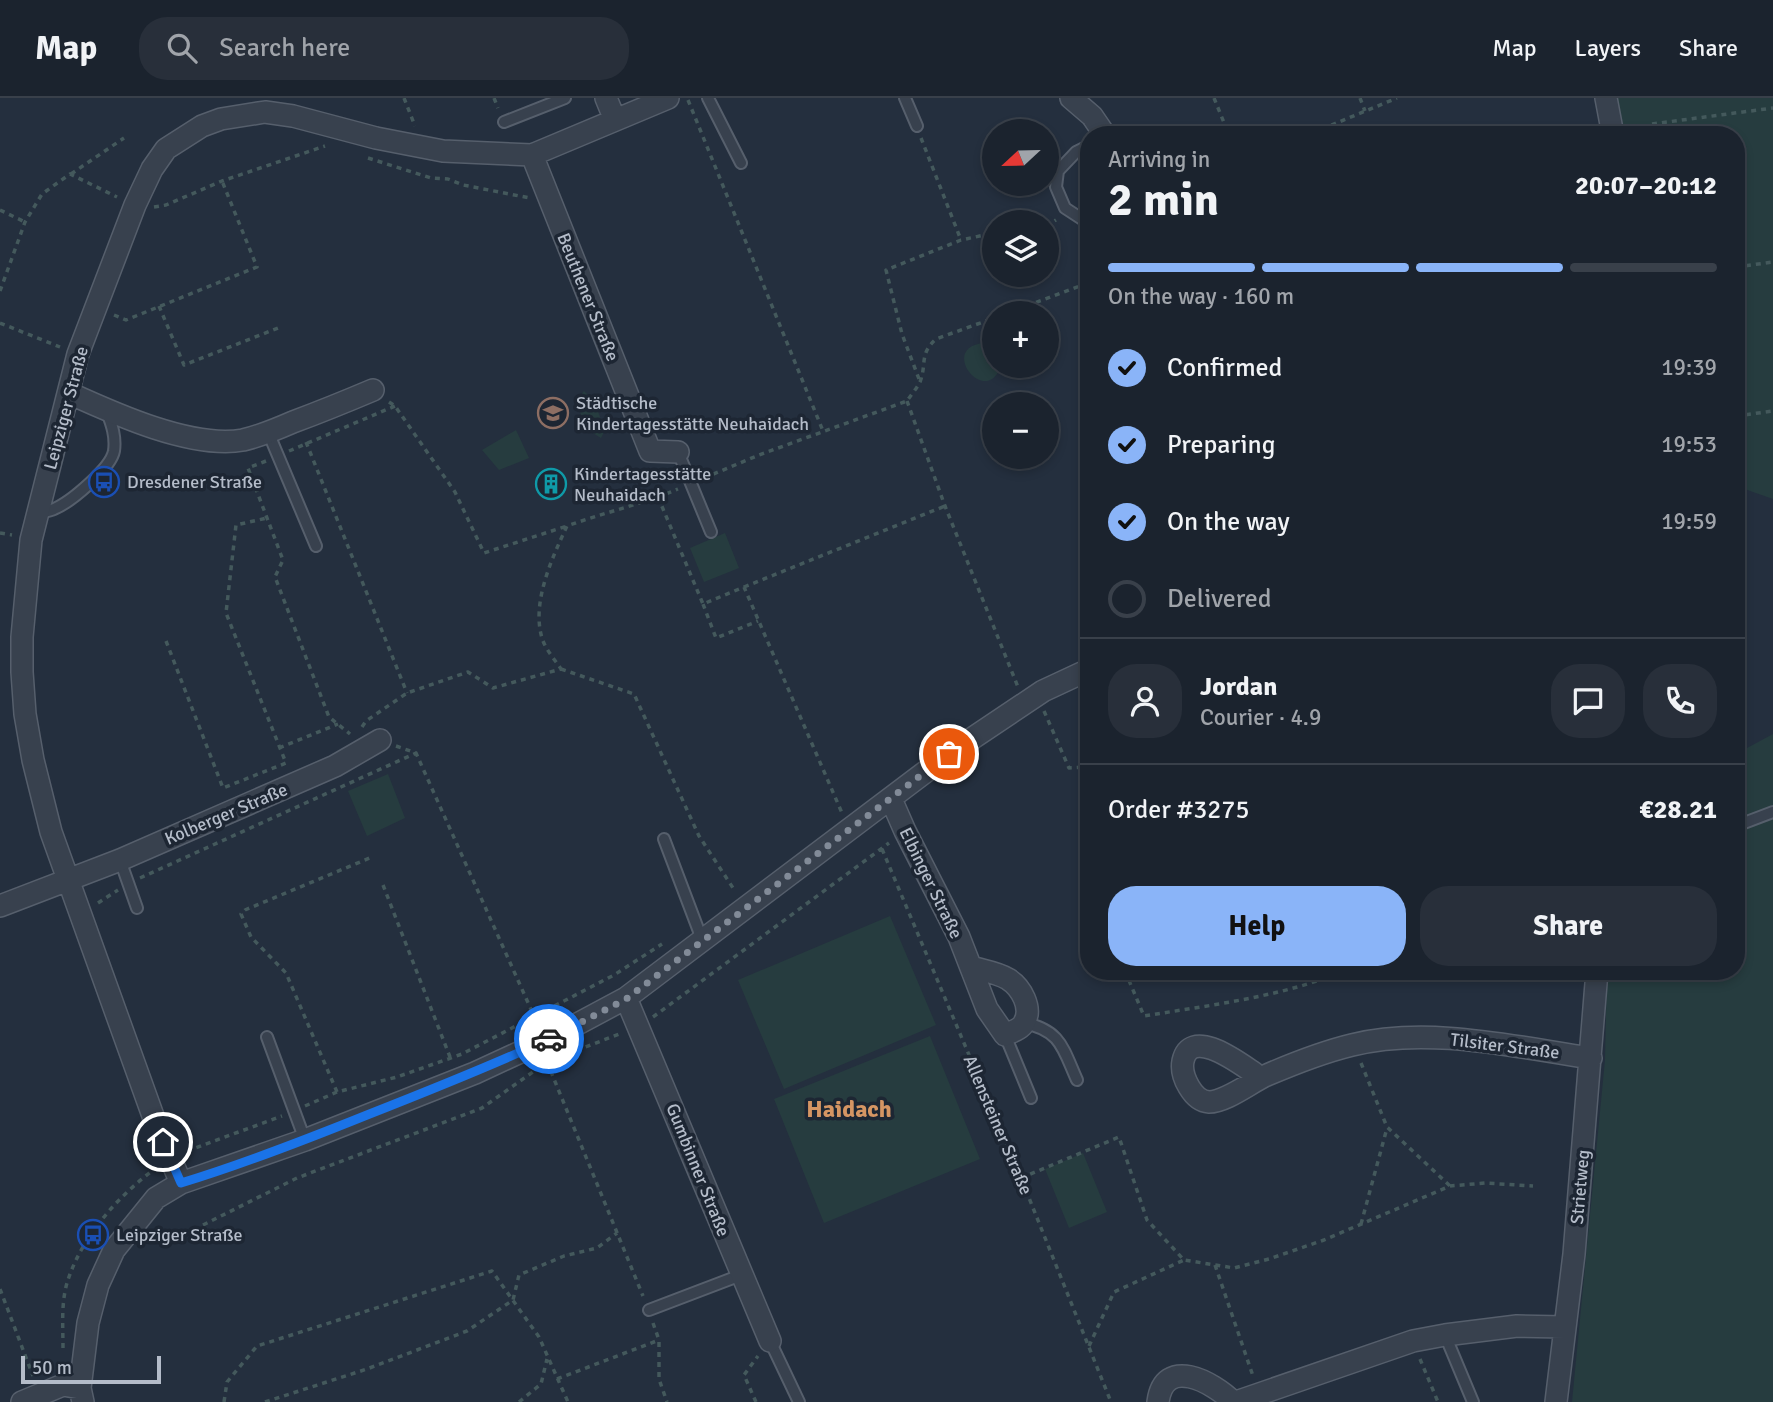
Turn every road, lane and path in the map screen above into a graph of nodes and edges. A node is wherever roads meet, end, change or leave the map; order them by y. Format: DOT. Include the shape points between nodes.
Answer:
graph roads {
  1 [pos="404,98"];
  2 [pos="565,98"];
  3 [pos="606,98"];
  4 [pos="668,98"];
  5 [pos="687,98"];
  6 [pos="708,98"];
  7 [pos="905,98"];
  8 [pos="1071,98"];
  9 [pos="1214,98"];
  10 [pos="1360,98"];
  11 [pos="1397,98"];
  12 [pos="1606,98"];
  13 [pos="1773,108"];
  14 [pos="1365,111"];
  15 [pos="615,120"];
  16 [pos="503,122"];
  17 [pos="1652,124"];
  18 [pos="325,126"];
  19 [pos="917,126"];
  20 [pos="1099,126"];
  21 [pos="1225,126"];
  22 [pos="1329,126"];
  23 [pos="1611,126"];
  24 [pos="124,138"];
  25 [pos="423,148"];
  26 [pos="1080,150"];
  27 [pos="532,155"];
  28 [pos="363,156"];
  29 [pos="741,163"];
  30 [pos="70,174"];
  31 [pos="222,181"];
  32 [pos="549,200"];
  33 [pos="135,205"];
  34 [pos="0,210"];
  35 [pos="1080,218"];
  36 [pos="25,222"];
  37 [pos="982,236"];
  38 [pos="961,240"];
  39 [pos="1773,262"];
  40 [pos="1745,266"];
  41 [pos="1080,286"];
  42 [pos="0,291"];
  43 [pos="1040,301"];
  44 [pos="159,306"];
  45 [pos="91,320"];
  46 [pos="0,323"];
  47 [pos="982,323"];
  48 [pos="278,328"];
  49 [pos="78,354"];
  50 [pos="920,381"];
  51 [pos="373,390"];
  52 [pos="69,393"];
  53 [pos="907,401"];
  54 [pos="106,410"];
  55 [pos="1773,411"];
  56 [pos="1745,415"];
  57 [pos="298,420"];
  58 [pos="823,431"];
  59 [pos="268,432"];
  60 [pos="678,452"];
  61 [pos="691,484"];
  62 [pos="658,497"];
  63 [pos="945,506"];
  64 [pos="38,513"];
  65 [pos="267,517"];
  66 [pos="567,526"];
  67 [pos="711,532"];
  68 [pos="316,546"];
  69 [pos="744,587"];
  70 [pos="703,604"];
  71 [pos="758,621"];
  72 [pos="166,641"];
  73 [pos="561,669"];
  74 [pos="1080,674"];
  75 [pos="1020,681"];
  76 [pos="407,693"];
  77 [pos="1037,695"];
  78 [pos="338,724"];
  79 [pos="360,729"];
  80 [pos="380,740"];
  81 [pos="279,748"];
  82 [pos="416,753"];
  83 [pos="1080,767"];
  84 [pos="891,799"];
  85 [pos="852,807"];
  86 [pos="1773,812"];
  87 [pos="846,823"];
  88 [pos="1745,823"];
  89 [pos="664,839"];
  90 [pos="882,849"];
  91 [pos="372,857"];
  92 [pos="120,860"];
  93 [pos="68,878"];
  94 [pos="128,883"];
  95 [pos="383,885"];
  96 [pos="736,893"];
  97 [pos="0,906"];
  98 [pos="137,908"];
  99 [pos="82,913"];
  100 [pos="704,942"];
  101 [pos="663,943"];
  102 [pos="971,967"];
  103 [pos="1129,980"];
  104 [pos="1320,980"];
  105 [pos="1597,980"];
  106 [pos="626,999"];
  107 [pos="534,1016"];
  108 [pos="1024,1023"];
  109 [pos="1005,1035"];
  110 [pos="267,1037"];
  111 [pos="1354,1045"];
  112 [pos="450,1058"];
  113 [pos="1591,1058"];
  114 [pos="547,1062"];
  115 [pos="1258,1079"];
  116 [pos="1077,1080"];
  117 [pos="337,1092"];
  118 [pos="1031,1098"];
  119 [pos="293,1111"];
  120 [pos="1387,1127"];
  121 [pos="304,1140"];
  122 [pos="169,1158"];
  123 [pos="1021,1178"];
  124 [pos="181,1183"];
  125 [pos="1450,1186"];
  126 [pos="1532,1186"];
  127 [pos="1360,1224"];
  128 [pos="617,1233"];
  129 [pos="1184,1260"];
  130 [pos="1215,1265"];
  131 [pos="741,1275"];
  132 [pos="0,1289"];
  133 [pos="513,1300"];
  134 [pos="649,1310"];
  135 [pos="1565,1327"];
  136 [pos="1445,1335"];
  137 [pos="659,1340"];
  138 [pos="770,1341"];
  139 [pos="1413,1341"];
  140 [pos="1088,1346"];
  141 [pos="548,1357"];
  142 [pos="557,1379"];
  143 [pos="75,1392"];
  144 [pos="1259,1394"];
  145 [pos="31,1398"];
  146 [pos="224,1402"];
  147 [pos="265,1402"];
  148 [pos="519,1402"];
  149 [pos="568,1402"];
  150 [pos="667,1402"];
  151 [pos="756,1402"];
  152 [pos="799,1402"];
  153 [pos="1111,1402"];
  154 [pos="1158,1402"];
  155 [pos="1234,1402"];
  156 [pos="1438,1402"];
  157 [pos="1473,1402"];
  158 [pos="1556,1402"];
  1 -- 25 [label="path"];
  2 -- 16 [label="lane"];
  3 -- 15 [label="street"];
  4 -- 15 [label="street, Leipziger Straße"];
  5 -- 58 [label="path"];
  6 -- 29 [label="lane"];
  7 -- 19 [label="lane"];
  8 -- 20 [label="street"];
  9 -- 21 [label="path"];
  10 -- 14 [label="path"];
  11 -- 14 [label="path"];
  12 -- 23 [label="street"];
  13 -- 17 [label="path"];
  14 -- 22 [label="path"];
  15 -- 27 [label="street, Leipziger Straße"];
  18 -- 25 [label="street, Leipziger Straße"];
  18 -- 31 [label="path" via="327,145"];
  18 -- 33 [label="street, Leipziger Straße" via="265,112 221,118 166,149"];
  19 -- 38 [label="path"];
  24 -- 30 [label="path"];
  25 -- 27 [label="street, Leipziger Straße"];
  26 -- 35 [label="lane" via="1058,171 1056,187 1065,208"];
  27 -- 32 [label="street, Beuthener Straße"];
  28 -- 32 [label="path" via="431,178"];
  30 -- 33 [label="path"];
  30 -- 36 [label="path" via="42,194"];
  31 -- 33 [label="path" via="166,205"];
  31 -- 44 [label="path" via="257,267"];
  32 -- 60 [label="street, Beuthener Straße" via="650,452"];
  33 -- 45 [label="street, Leipziger Straße"];
  34 -- 36 [label="path"];
  36 -- 42 [label="path"];
  37 -- 38 [label="path"];
  38 -- 50 [label="path" via="886,270"];
  39 -- 40 [label="path"];
  41 -- 43 [label="path"];
  44 -- 45 [label="path" via="126,320 107,312"];
  44 -- 48 [label="path" via="184,365"];
  45 -- 49 [label="street, Leipziger Straße"];
  46 -- 49 [label="path"];
  47 -- 50 [label="path" via="929,346"];
  49 -- 52 [label="street, Leipziger Straße"];
  50 -- 53 [label="path"];
  51 -- 57 [label="street"];
  51 -- 66 [label="path" via="395,406 455,492 484,554"];
  52 -- 54 [label="street"];
  52 -- 64 [label="street, Leipziger Straße"];
  53 -- 58 [label="path"];
  53 -- 63 [label="path"];
  54 -- 59 [label="street" via="214,442"];
  54 -- 64 [label="lane" via="113,427 114,453 82,491 55,509"];
  55 -- 56 [label="path"];
  57 -- 59 [label="street"];
  57 -- 76 [label="path"];
  58 -- 61 [label="path"];
  59 -- 68 [label="lane"];
  60 -- 61 [label="lane"];
  61 -- 62 [label="path"];
  61 -- 67 [label="lane"];
  62 -- 66 [label="path"];
  62 -- 70 [label="path"];
  63 -- 69 [label="path"];
  63 -- 75 [label="path" via="1020,692"];
  64 -- 93 [label="street, Leipziger Straße" via="26,576 22,636 25,715 42,799"];
  65 -- 81 [label="path" via="236,525 226,613"];
  66 -- 73 [label="path" via="542,594 539,626 544,644"];
  69 -- 70 [label="path"];
  69 -- 71 [label="path"];
  70 -- 71 [label="path" via="716,638"];
  71 -- 87 [label="path"];
  72 -- 81 [label="path" via="223,788 286,763"];
  73 -- 76 [label="path" via="493,688 468,671"];
  73 -- 96 [label="path" via="634,694 699,836"];
  74 -- 77 [label="street"];
  76 -- 79 [label="path"];
  77 -- 83 [label="path" via="1069,768"];
  77 -- 84 [label="street"];
  78 -- 81 [label="path"];
  80 -- 82 [label="path"];
  80 -- 92 [label="street, Kolberger Straße" via="335,766"];
  82 -- 94 [label="path"];
  82 -- 107 [label="path"];
  84 -- 87 [label="street"];
  84 -- 102 [label="street, Elbinger Straße"];
  85 -- 87 [label="path"];
  86 -- 88 [label="lane"];
  87 -- 100 [label="street"];
  89 -- 100 [label="lane"];
  90 -- 123 [label="path, Allensteiner Straße"];
  91 -- 117 [label="path" via="241,914 251,937 286,973"];
  92 -- 93 [label="street, Kolberger Straße"];
  92 -- 94 [label="lane"];
  93 -- 97 [label="street, Kolberger Straße"];
  93 -- 99 [label="street, Leipziger Straße"];
  94 -- 98 [label="lane"];
  94 -- 99 [label="path"];
  95 -- 112 [label="path"];
  99 -- 122 [label="street, Leipziger Straße"];
  100 -- 106 [label="street"];
  101 -- 107 [label="path" via="614,975"];
  102 -- 108 [label="street" via="1014,983 1028,1009"];
  102 -- 109 [label="street, Elbinger Straße" via="986,1009"];
  103 -- 104 [label="path" via="1144,1016"];
  105 -- 113 [label="street, Strietweg"];
  106 -- 121 [label="street" via="475,1073"];
  106 -- 131 [label="street, Gumbinner Straße"];
  107 -- 112 [label="path"];
  108 -- 109 [label="street"];
  108 -- 116 [label="lane" via="1044,1026 1060,1042"];
  109 -- 118 [label="lane"];
  110 -- 119 [label="lane"];
  111 -- 113 [label="street, Tilsiter Straße" via="1455,1038"];
  111 -- 115 [label="street, Tilsiter Straße"];
  111 -- 120 [label="path"];
  112 -- 117 [label="path"];
  113 -- 135 [label="street, Strietweg"];
  114 -- 128 [label="path"];
  117 -- 119 [label="path"];
  119 -- 121 [label="lane"];
  119 -- 122 [label="path"];
  120 -- 125 [label="path"];
  120 -- 127 [label="path"];
  121 -- 124 [label="street"];
  122 -- 124 [label="street, Leipziger Straße"];
  122 -- 143 [label="path" via="139,1180 96,1228 67,1283 63,1309"];
  123 -- 129 [label="path" via="1119,1137 1147,1220"];
  123 -- 140 [label="path, Allensteiner Straße"];
  124 -- 143 [label="street" via="156,1198 114,1250 98,1285"];
  125 -- 126 [label="path"];
  125 -- 127 [label="path"];
  127 -- 130 [label="path" via="1269,1259 1234,1268"];
  128 -- 133 [label="path" via="597,1248 519,1275"];
  128 -- 134 [label="path"];
  129 -- 130 [label="path"];
  129 -- 140 [label="path" via="1114,1292"];
  130 -- 144 [label="path"];
  131 -- 134 [label="lane"];
  131 -- 138 [label="street, Gumbinner Straße"];
  132 -- 145 [label="path"];
  133 -- 141 [label="path"];
  133 -- 146 [label="path" via="492,1271 257,1346 227,1382"];
  133 -- 147 [label="path" via="467,1331"];
  134 -- 137 [label="path"];
  135 -- 136 [label="street" via="1517,1326"];
  135 -- 158 [label="street, Strietweg"];
  136 -- 139 [label="street"];
  136 -- 157 [label="lane"];
  137 -- 142 [label="path"];
  137 -- 150 [label="path" via="659,1379"];
  138 -- 151 [label="path" via="744,1375"];
  138 -- 152 [label="lane"];
  139 -- 144 [label="street"];
  139 -- 156 [label="path"];
  140 -- 153 [label="path, Allensteiner Straße"];
  141 -- 142 [label="path"];
  141 -- 148 [label="path" via="541,1384"];
  142 -- 149 [label="path"];
  143 -- 145 [label="street"];
  144 -- 155 [label="street"];
  154 -- 155 [label="street" via="1163,1387 1174,1376 1190,1375 1220,1389"];
}
